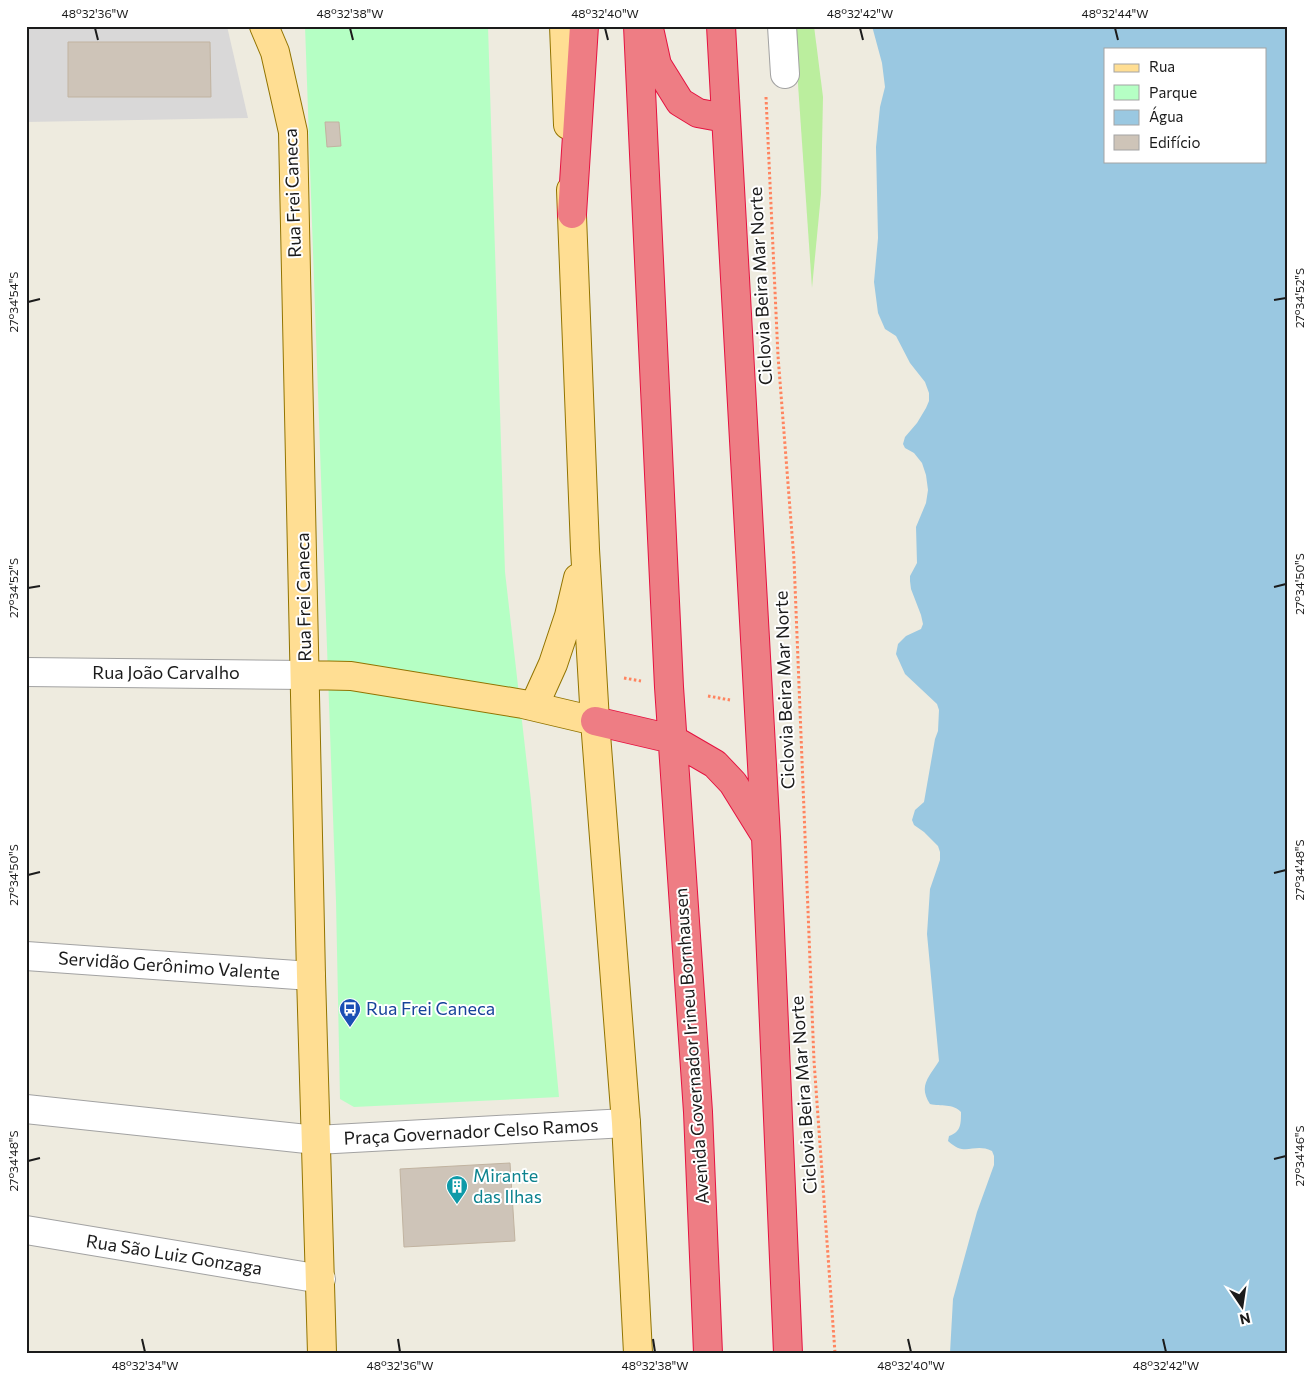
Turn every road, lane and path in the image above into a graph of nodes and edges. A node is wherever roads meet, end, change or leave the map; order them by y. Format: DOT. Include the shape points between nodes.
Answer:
graph roads {
  1 [pos="264,26"];
  2 [pos="564,26"];
  3 [pos="584,26"];
  4 [pos="638,26"];
  5 [pos="648,26"];
  6 [pos="720,26"];
  7 [pos="782,26"];
  8 [pos="785,74"];
  9 [pos="766,94"];
  10 [pos="725,118"];
  11 [pos="572,214"];
  12 [pos="584,549"];
  13 [pos="26,672"];
  14 [pos="306,675"];
  15 [pos="624,678"];
  16 [pos="649,683"];
  17 [pos="708,696"];
  18 [pos="734,701"];
  19 [pos="534,706"];
  20 [pos="595,721"];
  21 [pos="672,739"];
  22 [pos="766,837"];
  23 [pos="26,956"];
  24 [pos="311,976"];
  25 [pos="26,1109"];
  26 [pos="626,1123"];
  27 [pos="316,1140"];
  28 [pos="26,1230"];
  29 [pos="321,1279"];
  30 [pos="322,1353"];
  31 [pos="638,1353"];
  32 [pos="708,1353"];
  33 [pos="788,1353"];
  34 [pos="835,1353"];
  1 -- 14 [label="main road, Rua Frei Caneca" via="275,52 293,132"];
  2 -- 11 [label="main road"];
  3 -- 11 [label="highway"];
  4 -- 21 [label="highway, Avenida Governador Irineu Bornhausen"];
  5 -- 10 [label="highway" via="657,66 680,102 698,114"];
  6 -- 10 [label="highway"];
  7 -- 8 [label="street"];
  9 -- 34 [label="path, Ciclovia Beira Mar Norte" via="778,356 794,560 814,1061"];
  10 -- 22 [label="highway"];
  11 -- 12 [label="main road"];
  12 -- 19 [label="main road" via="569,616"];
  12 -- 20 [label="main road"];
  13 -- 14 [label="street, Rua João Carvalho"];
  14 -- 19 [label="main road" via="351,676"];
  14 -- 24 [label="main road, Rua Frei Caneca"];
  15 -- 16 [label="path"];
  17 -- 18 [label="path"];
  19 -- 20 [label="main road"];
  20 -- 21 [label="highway"];
  20 -- 26 [label="main road"];
  21 -- 22 [label="highway" via="716,764 733,783"];
  21 -- 32 [label="highway, Avenida Governador Irineu Bornhausen" via="698,1112"];
  22 -- 33 [label="highway"];
  23 -- 24 [label="street, Servidão Gerônimo Valente"];
  24 -- 27 [label="main road, Rua Frei Caneca"];
  25 -- 27 [label="street, Praça Governador Celso Ramos"];
  26 -- 27 [label="street, Praça Governador Celso Ramos"];
  26 -- 31 [label="main road"];
  27 -- 29 [label="main road, Rua Frei Caneca"];
  28 -- 29 [label="street, Rua São Luiz Gonzaga"];
  29 -- 30 [label="main road, Rua Frei Caneca"];
}
